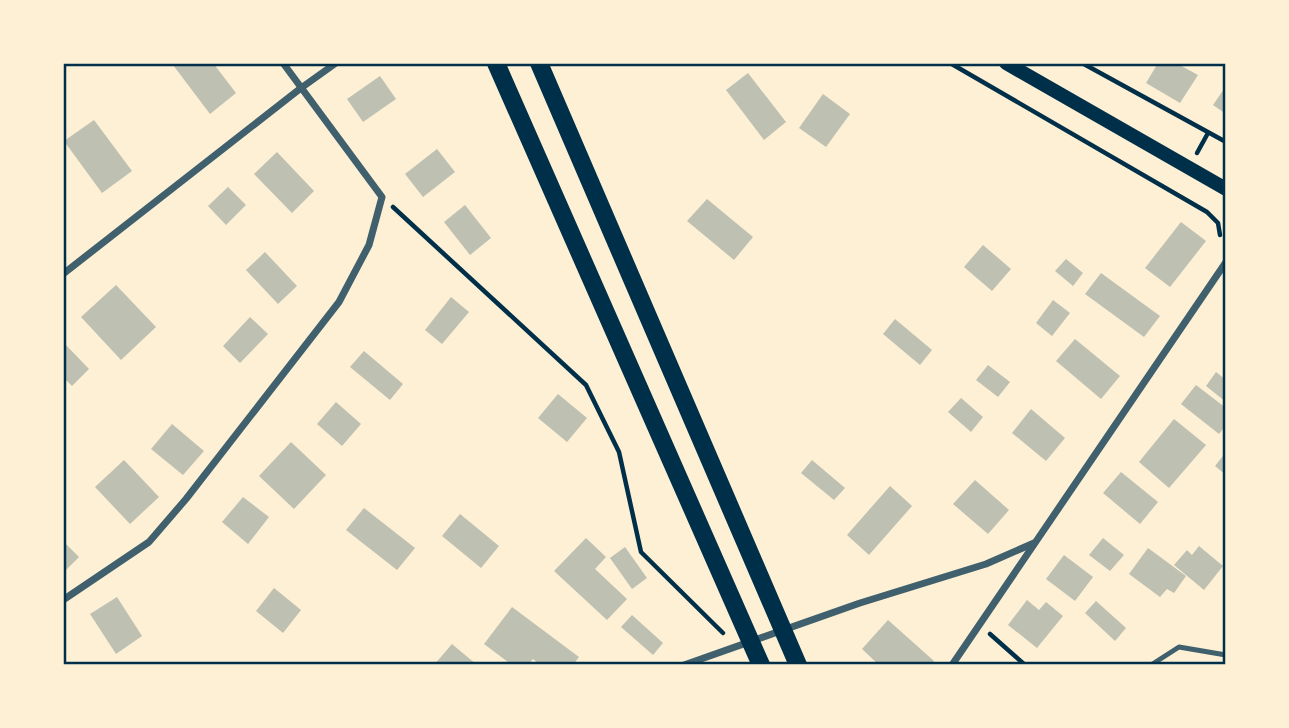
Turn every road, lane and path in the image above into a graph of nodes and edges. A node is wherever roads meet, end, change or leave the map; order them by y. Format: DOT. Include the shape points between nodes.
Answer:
graph roads {
  1 [pos="283,63"];
  2 [pos="336,63"];
  3 [pos="496,63"];
  4 [pos="539,63"];
  5 [pos="950,63"];
  6 [pos="1006,63"];
  7 [pos="1082,63"];
  8 [pos="300,88"];
  9 [pos="1226,142"];
  10 [pos="1226,189"];
  11 [pos="382,197"];
  12 [pos="1220,235"];
  13 [pos="1226,262"];
  14 [pos="63,274"];
  15 [pos="1035,543"];
  16 [pos="63,600"];
  17 [pos="979,624"];
  18 [pos="737,648"];
  19 [pos="1226,655"];
  20 [pos="684,665"];
  21 [pos="761,665"];
  22 [pos="798,665"];
  23 [pos="952,665"];
  24 [pos="1026,665"];
  25 [pos="1152,665"];
  1 -- 8 [label="street"];
  2 -- 8 [label="street"];
  3 -- 21 [label="main road"];
  4 -- 22 [label="main road"];
  5 -- 12 [label="path" via="1207,212 1218,223"];
  6 -- 10 [label="main road"];
  7 -- 9 [label="path"];
  8 -- 11 [label="street"];
  8 -- 14 [label="street"];
  11 -- 16 [label="street" via="369,245 339,302 186,499 149,542"];
  11 -- 18 [label="path" via="586,385 619,452 641,552"];
  13 -- 15 [label="street"];
  15 -- 17 [label="street"];
  15 -- 18 [label="street" via="986,564"];
  17 -- 23 [label="street"];
  17 -- 24 [label="path"];
  18 -- 20 [label="street"];
  19 -- 25 [label="lane" via="1179,647"];
}
